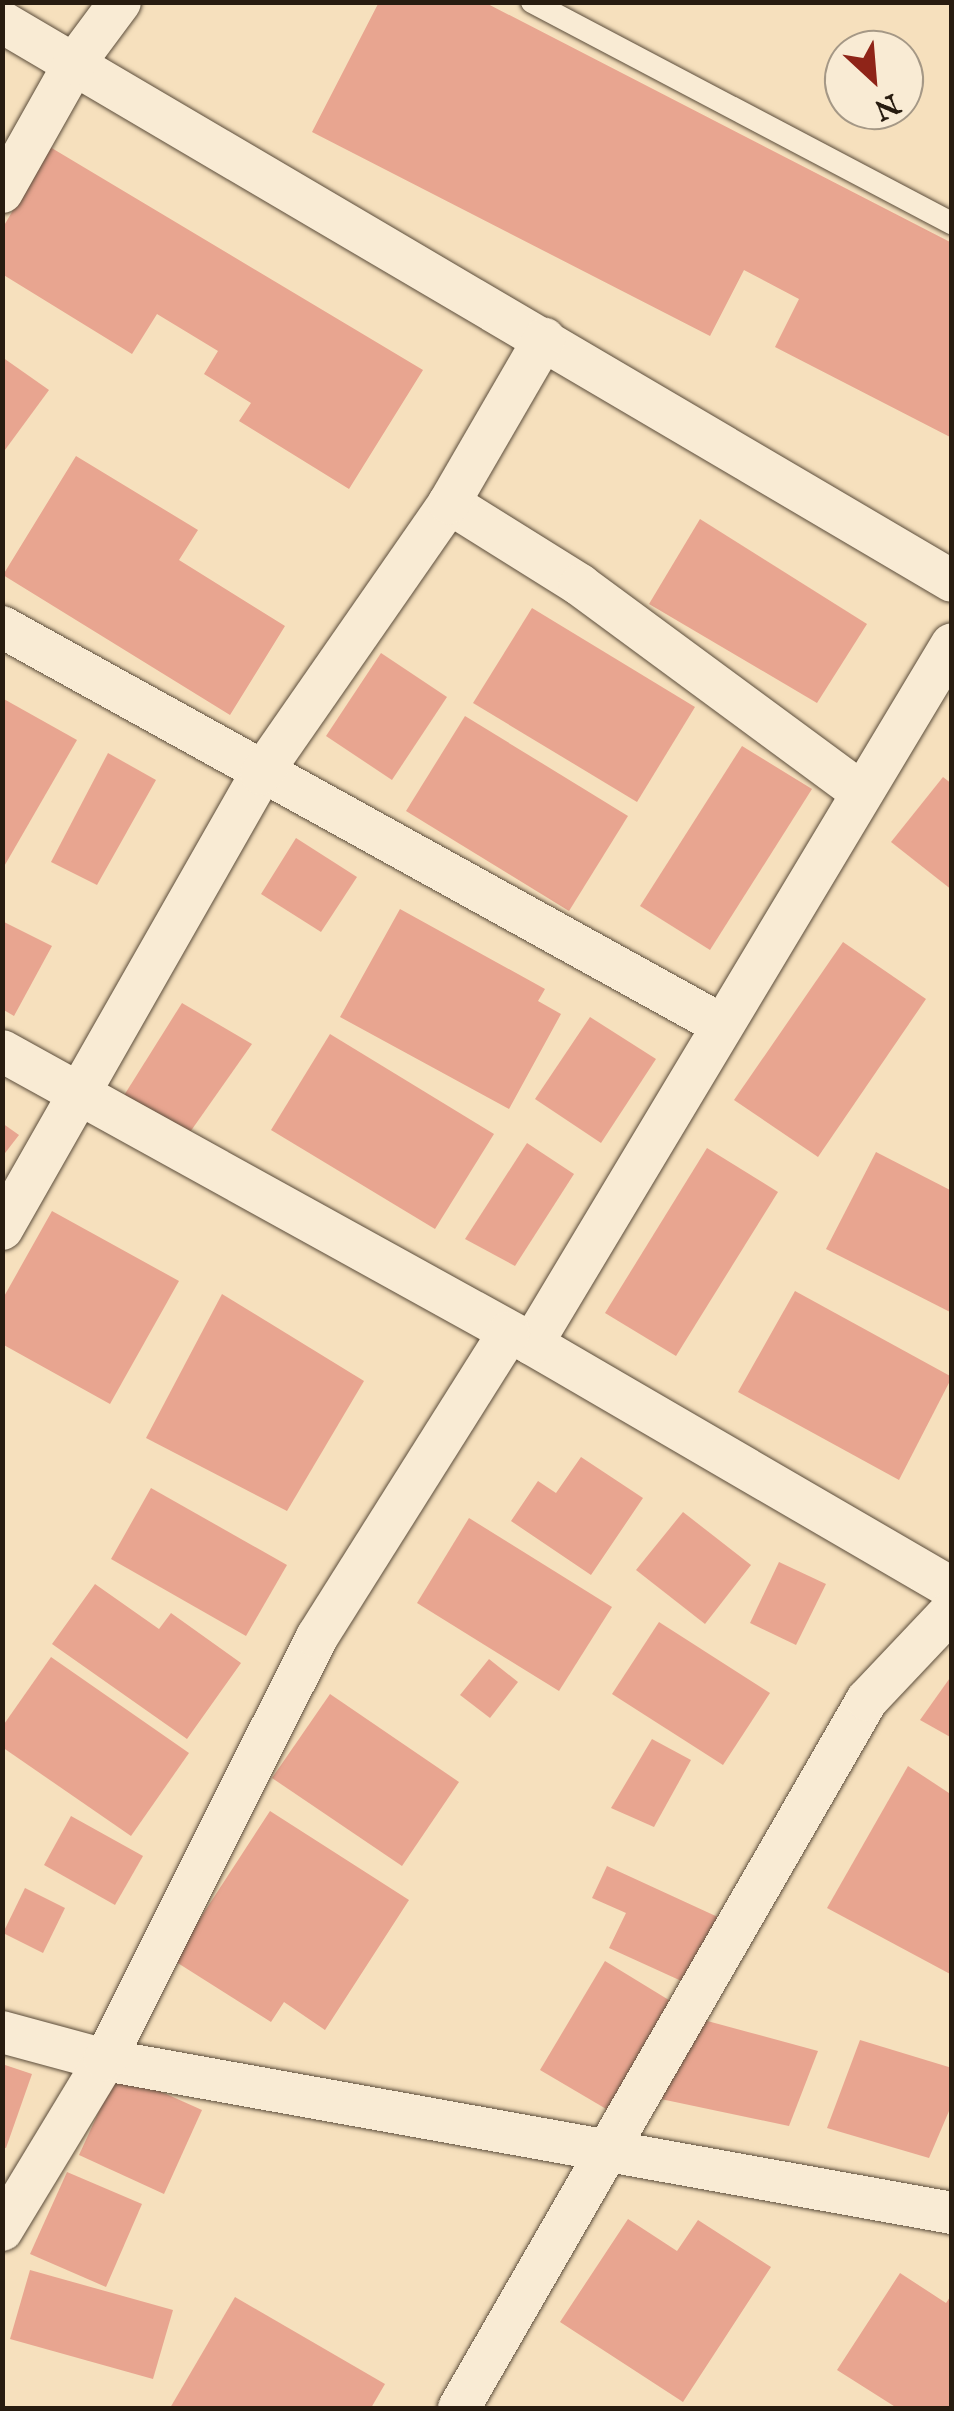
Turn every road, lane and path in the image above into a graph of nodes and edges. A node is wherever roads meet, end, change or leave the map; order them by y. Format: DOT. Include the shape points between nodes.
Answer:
graph roads {
  1 [pos="120,2"];
  2 [pos="532,2"];
  3 [pos="2,22"];
  4 [pos="74,64"];
  5 [pos="2,192"];
  6 [pos="952,224"];
  7 [pos="544,340"];
  8 [pos="449,502"];
  9 [pos="952,580"];
  10 [pos="2,628"];
  11 [pos="952,644"];
  12 [pos="261,774"];
  13 [pos="862,792"];
  14 [pos="720,1024"];
  15 [pos="2,1051"];
  16 [pos="78,1095"];
  17 [pos="2,1230"];
  18 [pos="521,1338"];
  19 [pos="952,1588"];
  20 [pos="952,1610"];
  21 [pos="2,2032"];
  22 [pos="104,2060"];
  23 [pos="608,2146"];
  24 [pos="952,2213"];
  25 [pos="2,2230"];
  26 [pos="460,2408"];
  1 -- 4 [label="street"];
  2 -- 6 [label="lane"];
  3 -- 4 [label="street"];
  4 -- 5 [label="street"];
  4 -- 7 [label="street"];
  7 -- 8 [label="street"];
  7 -- 9 [label="street"];
  8 -- 12 [label="street"];
  8 -- 13 [label="street" via="580,585"];
  10 -- 12 [label="street"];
  11 -- 13 [label="street"];
  12 -- 14 [label="street"];
  12 -- 16 [label="street"];
  13 -- 14 [label="street"];
  14 -- 18 [label="street"];
  15 -- 16 [label="street"];
  16 -- 17 [label="street"];
  16 -- 18 [label="street"];
  18 -- 19 [label="street"];
  18 -- 22 [label="street" via="317,1637"];
  20 -- 23 [label="street" via="867,1700"];
  21 -- 22 [label="street"];
  22 -- 23 [label="street"];
  22 -- 25 [label="street"];
  23 -- 24 [label="street"];
  23 -- 26 [label="street"];
}
